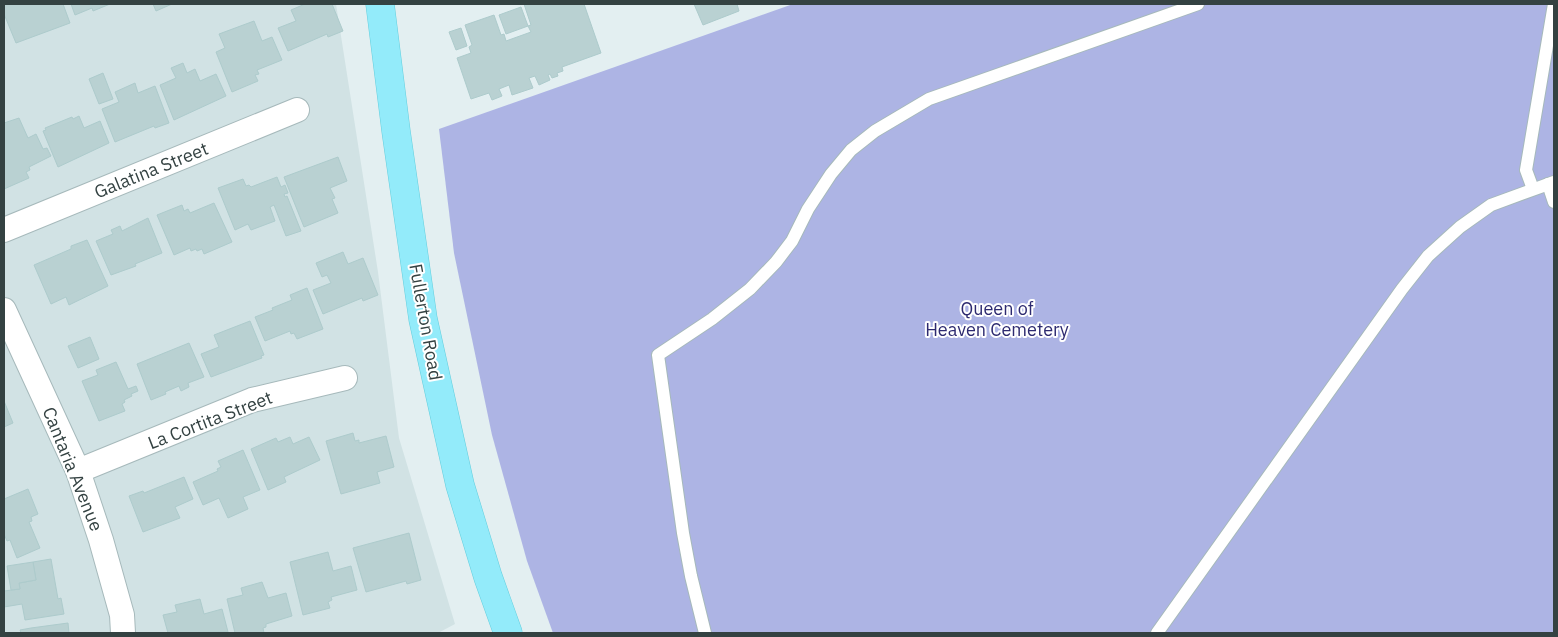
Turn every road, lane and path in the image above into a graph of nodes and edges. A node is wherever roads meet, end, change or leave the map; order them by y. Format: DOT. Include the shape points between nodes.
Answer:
graph roads {
  1 [pos="380,4"];
  2 [pos="1198,4"];
  3 [pos="1554,4"];
  4 [pos="298,110"];
  5 [pos="1551,183"];
  6 [pos="1533,190"];
  7 [pos="1554,202"];
  8 [pos="4,230"];
  9 [pos="6,321"];
  10 [pos="345,378"];
  11 [pos="78,471"];
  12 [pos="123,633"];
  13 [pos="508,633"];
  14 [pos="706,633"];
  15 [pos="1157,633"];
  1 -- 13 [label="main road, Fullerton Road" via="423,319 460,485"];
  2 -- 14 [label="lane" via="929,99 875,131 851,150 831,174 792,241 750,289 658,355 683,533"];
  3 -- 6 [label="lane" via="1526,170"];
  4 -- 8 [label="street, Galatina Street"];
  5 -- 6 [label="lane"];
  5 -- 7 [label="lane"];
  6 -- 15 [label="lane" via="1491,205 1428,256"];
  9 -- 11 [label="street, Cantaria Avenue"];
  10 -- 11 [label="street, La Cortita Street" via="252,400"];
  11 -- 12 [label="street, Cantaria Avenue" via="102,540 122,615"];
}
